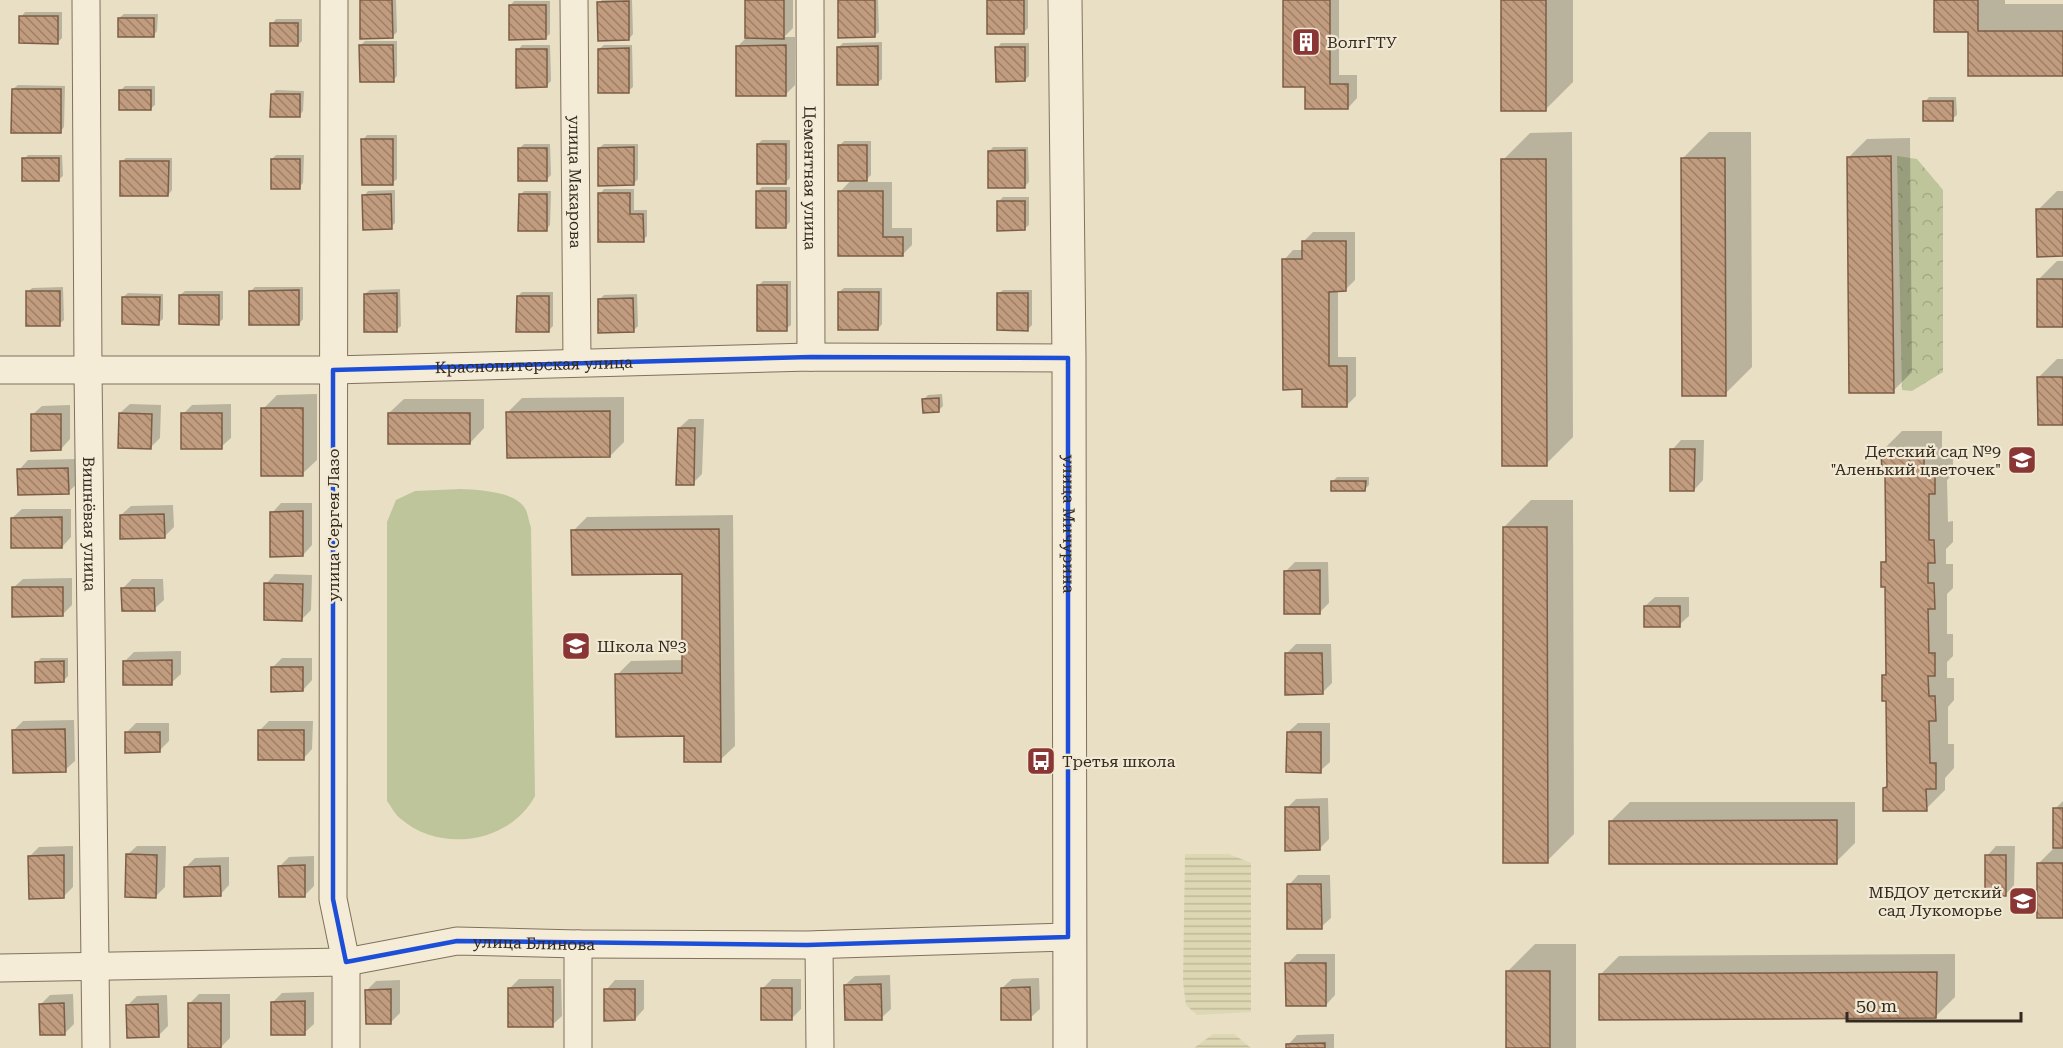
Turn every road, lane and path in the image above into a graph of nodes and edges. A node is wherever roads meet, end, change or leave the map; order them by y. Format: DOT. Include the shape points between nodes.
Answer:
graph roads {
  1 [pos="86,0"];
  2 [pos="334,0"];
  3 [pos="574,0"];
  4 [pos="810,0"];
  5 [pos="1065,0"];
  6 [pos="811,357"];
  7 [pos="1068,358"];
  8 [pos="577,362"];
  9 [pos="0,370"];
  10 [pos="333,370"];
  11 [pos="88,371"];
  12 [pos="1068,937"];
  13 [pos="578,944"];
  14 [pos="819,945"];
  15 [pos="346,962"];
  16 [pos="96,965"];
  17 [pos="0,968"];
  18 [pos="96,1048"];
  19 [pos="346,1048"];
  20 [pos="578,1048"];
  21 [pos="820,1048"];
  22 [pos="1070,1048"];
  1 -- 11 [label="street, Вишнёвая улица"];
  2 -- 10 [label="street, улица Сергея Лазо"];
  3 -- 8 [label="street, улица Макарова"];
  4 -- 6 [label="street, Цементная улица"];
  5 -- 7 [label="street, улица Мичурина"];
  6 -- 7 [label="street, Краснопитерская улица"];
  6 -- 8 [label="street, Краснопитерская улица"];
  7 -- 12 [label="street, улица Мичурина"];
  8 -- 10 [label="street, Краснопитерская улица"];
  9 -- 11 [label="street, Краснопитерская улица"];
  10 -- 11 [label="street, Краснопитерская улица"];
  10 -- 15 [label="street, улица Сергея Лазо" via="333,899"];
  11 -- 16 [label="street, Вишнёвая улица"];
  12 -- 14 [label="street, улица Блинова"];
  12 -- 22 [label="street, улица Мичурина"];
  13 -- 14 [label="street, улица Блинова"];
  13 -- 15 [label="street, улица Блинова" via="457,941"];
  13 -- 20 [label="street"];
  14 -- 21 [label="street"];
  15 -- 16 [label="street, улица Блинова"];
  15 -- 19 [label="street, улица Сергея Лазо"];
  16 -- 17 [label="street, улица Блинова"];
  16 -- 18 [label="street, Вишнёвая улица"];
}
